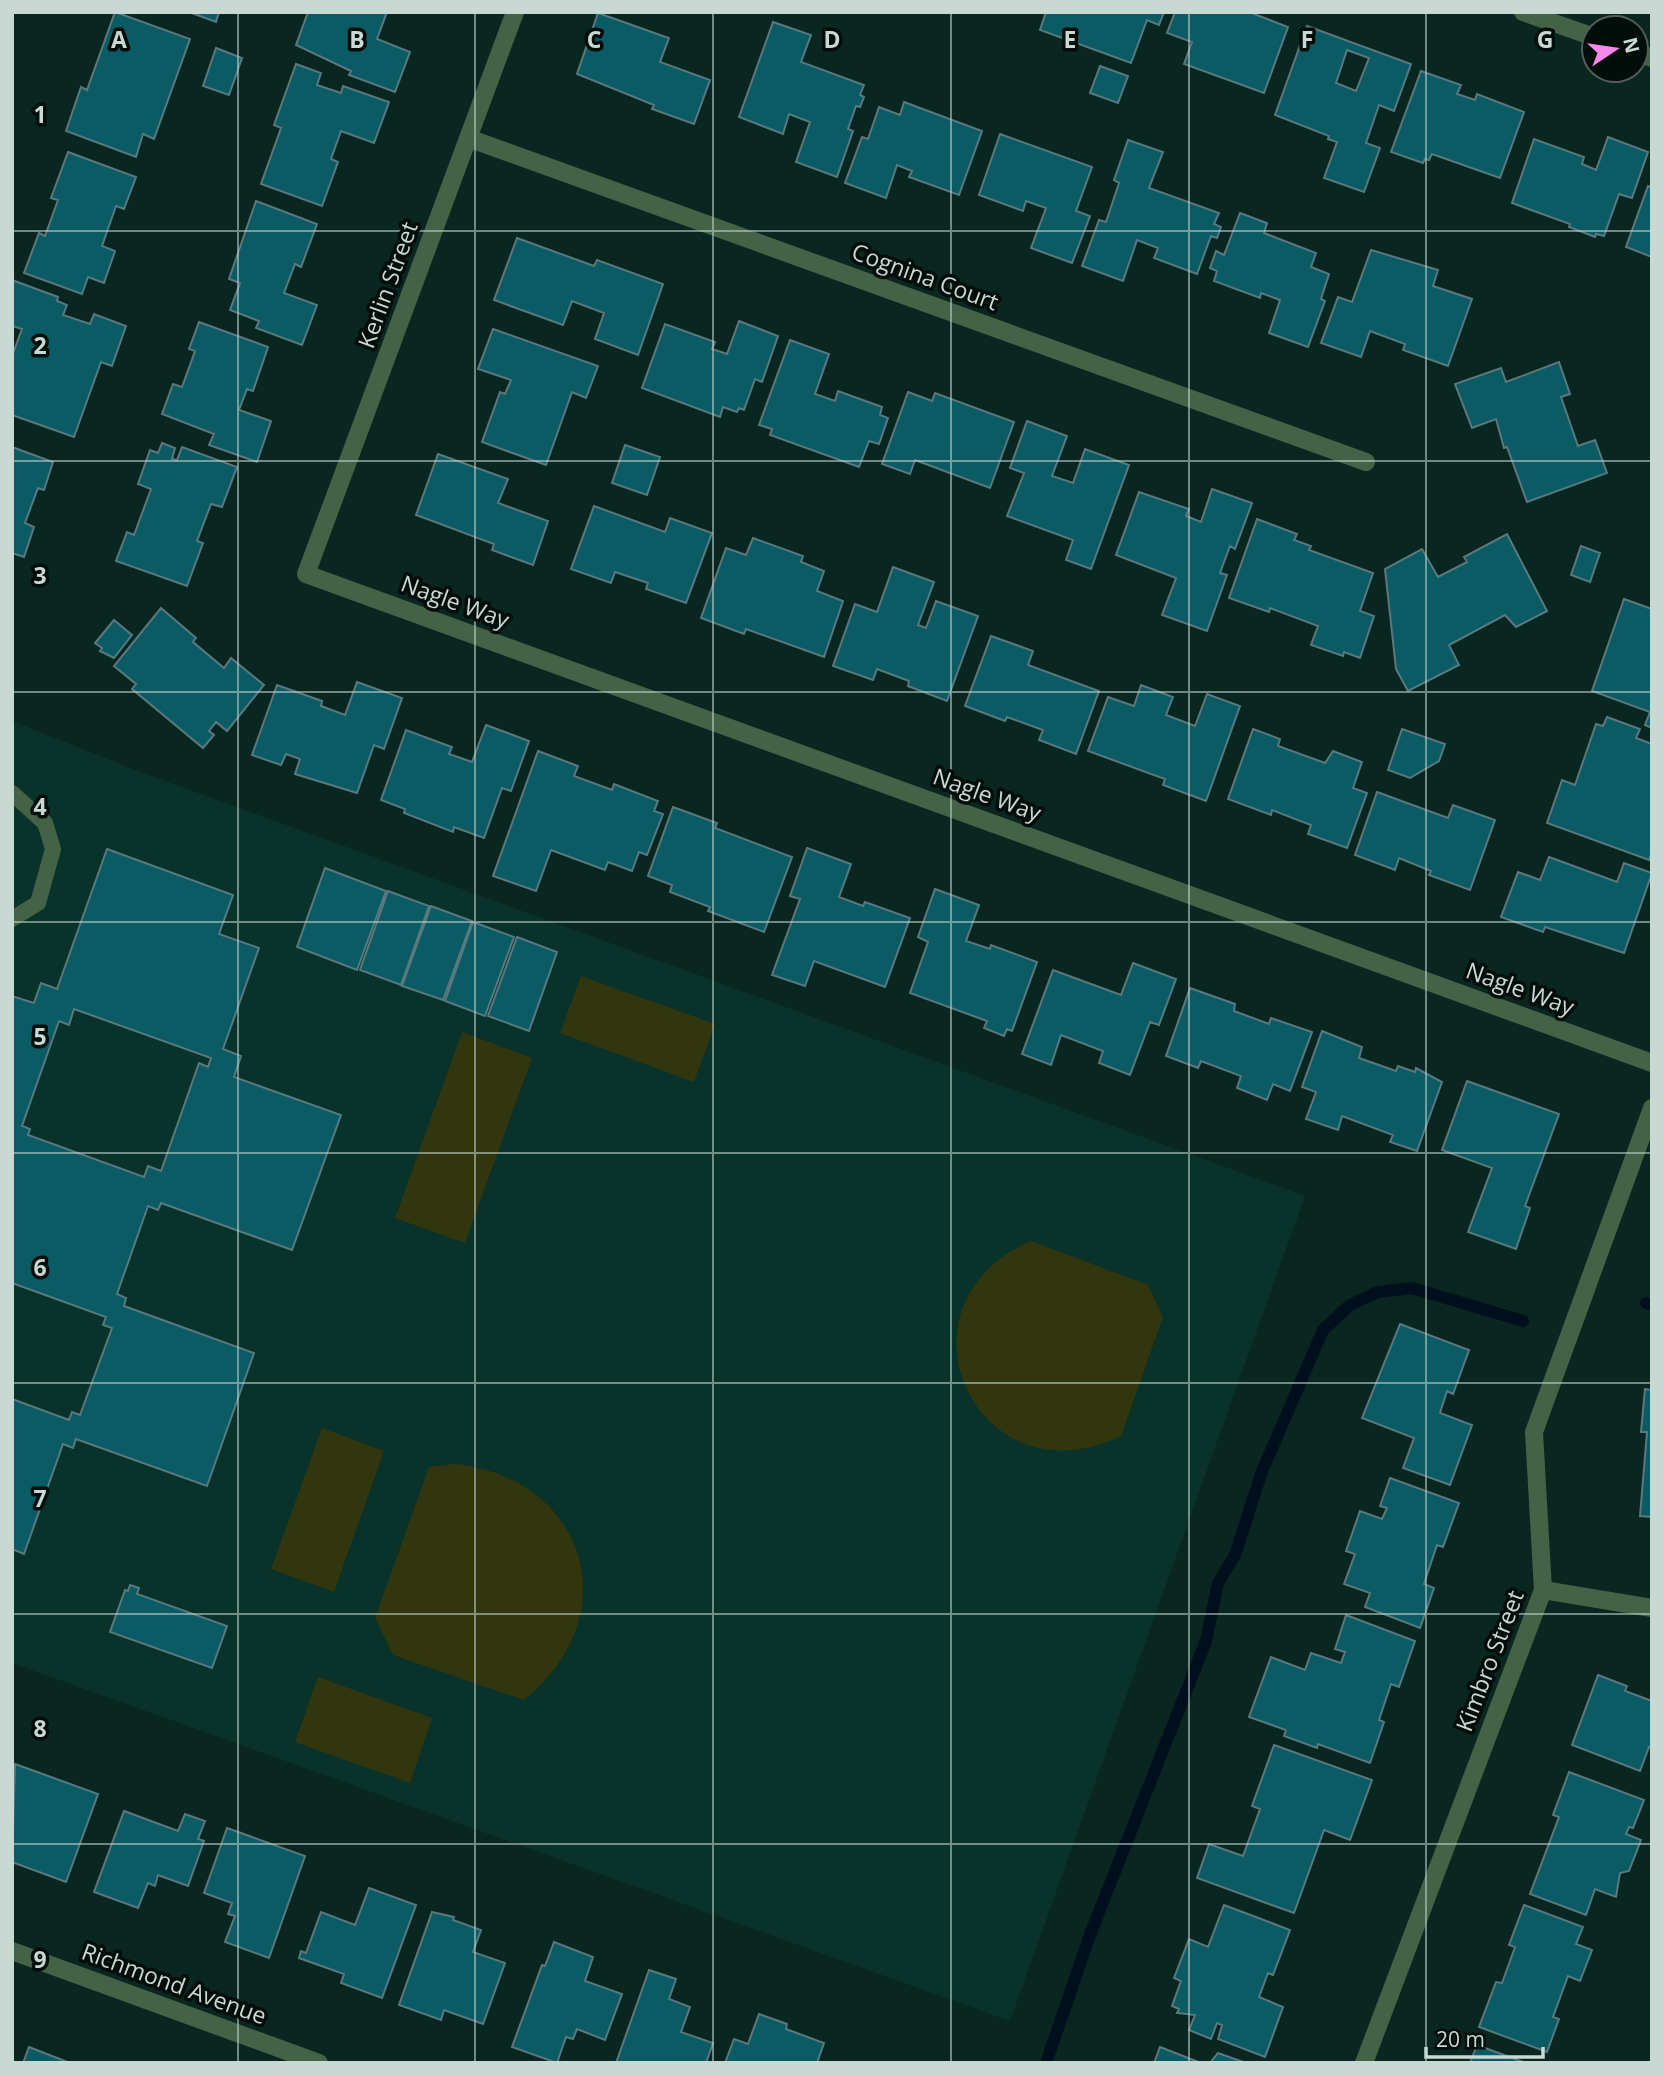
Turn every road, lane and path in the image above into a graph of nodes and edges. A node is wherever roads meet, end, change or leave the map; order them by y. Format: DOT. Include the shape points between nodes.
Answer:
graph roads {
  1 [pos="515,12"];
  2 [pos="1524,12"];
  3 [pos="1580,32"];
  4 [pos="468,138"];
  5 [pos="1366,462"];
  6 [pos="306,574"];
  7 [pos="12,793"];
  8 [pos="12,919"];
  9 [pos="1652,1063"];
  10 [pos="1652,1108"];
  11 [pos="1543,1590"];
  12 [pos="1652,1608"];
  13 [pos="12,1951"];
  14 [pos="318,2063"];
  15 [pos="1364,2063"];
  1 -- 4 [label="street, Kerlin Street"];
  2 -- 3 [label="street"];
  4 -- 5 [label="street, Cognina Court"];
  4 -- 6 [label="street, Kerlin Street"];
  6 -- 9 [label="street, Nagle Way"];
  7 -- 8 [label="lane" via="45,823 53,849 38,903"];
  10 -- 11 [label="street, Kimbro Street" via="1534,1432"];
  11 -- 12 [label="street"];
  11 -- 15 [label="street, Kimbro Street"];
  13 -- 14 [label="street, Richmond Avenue"];
}
